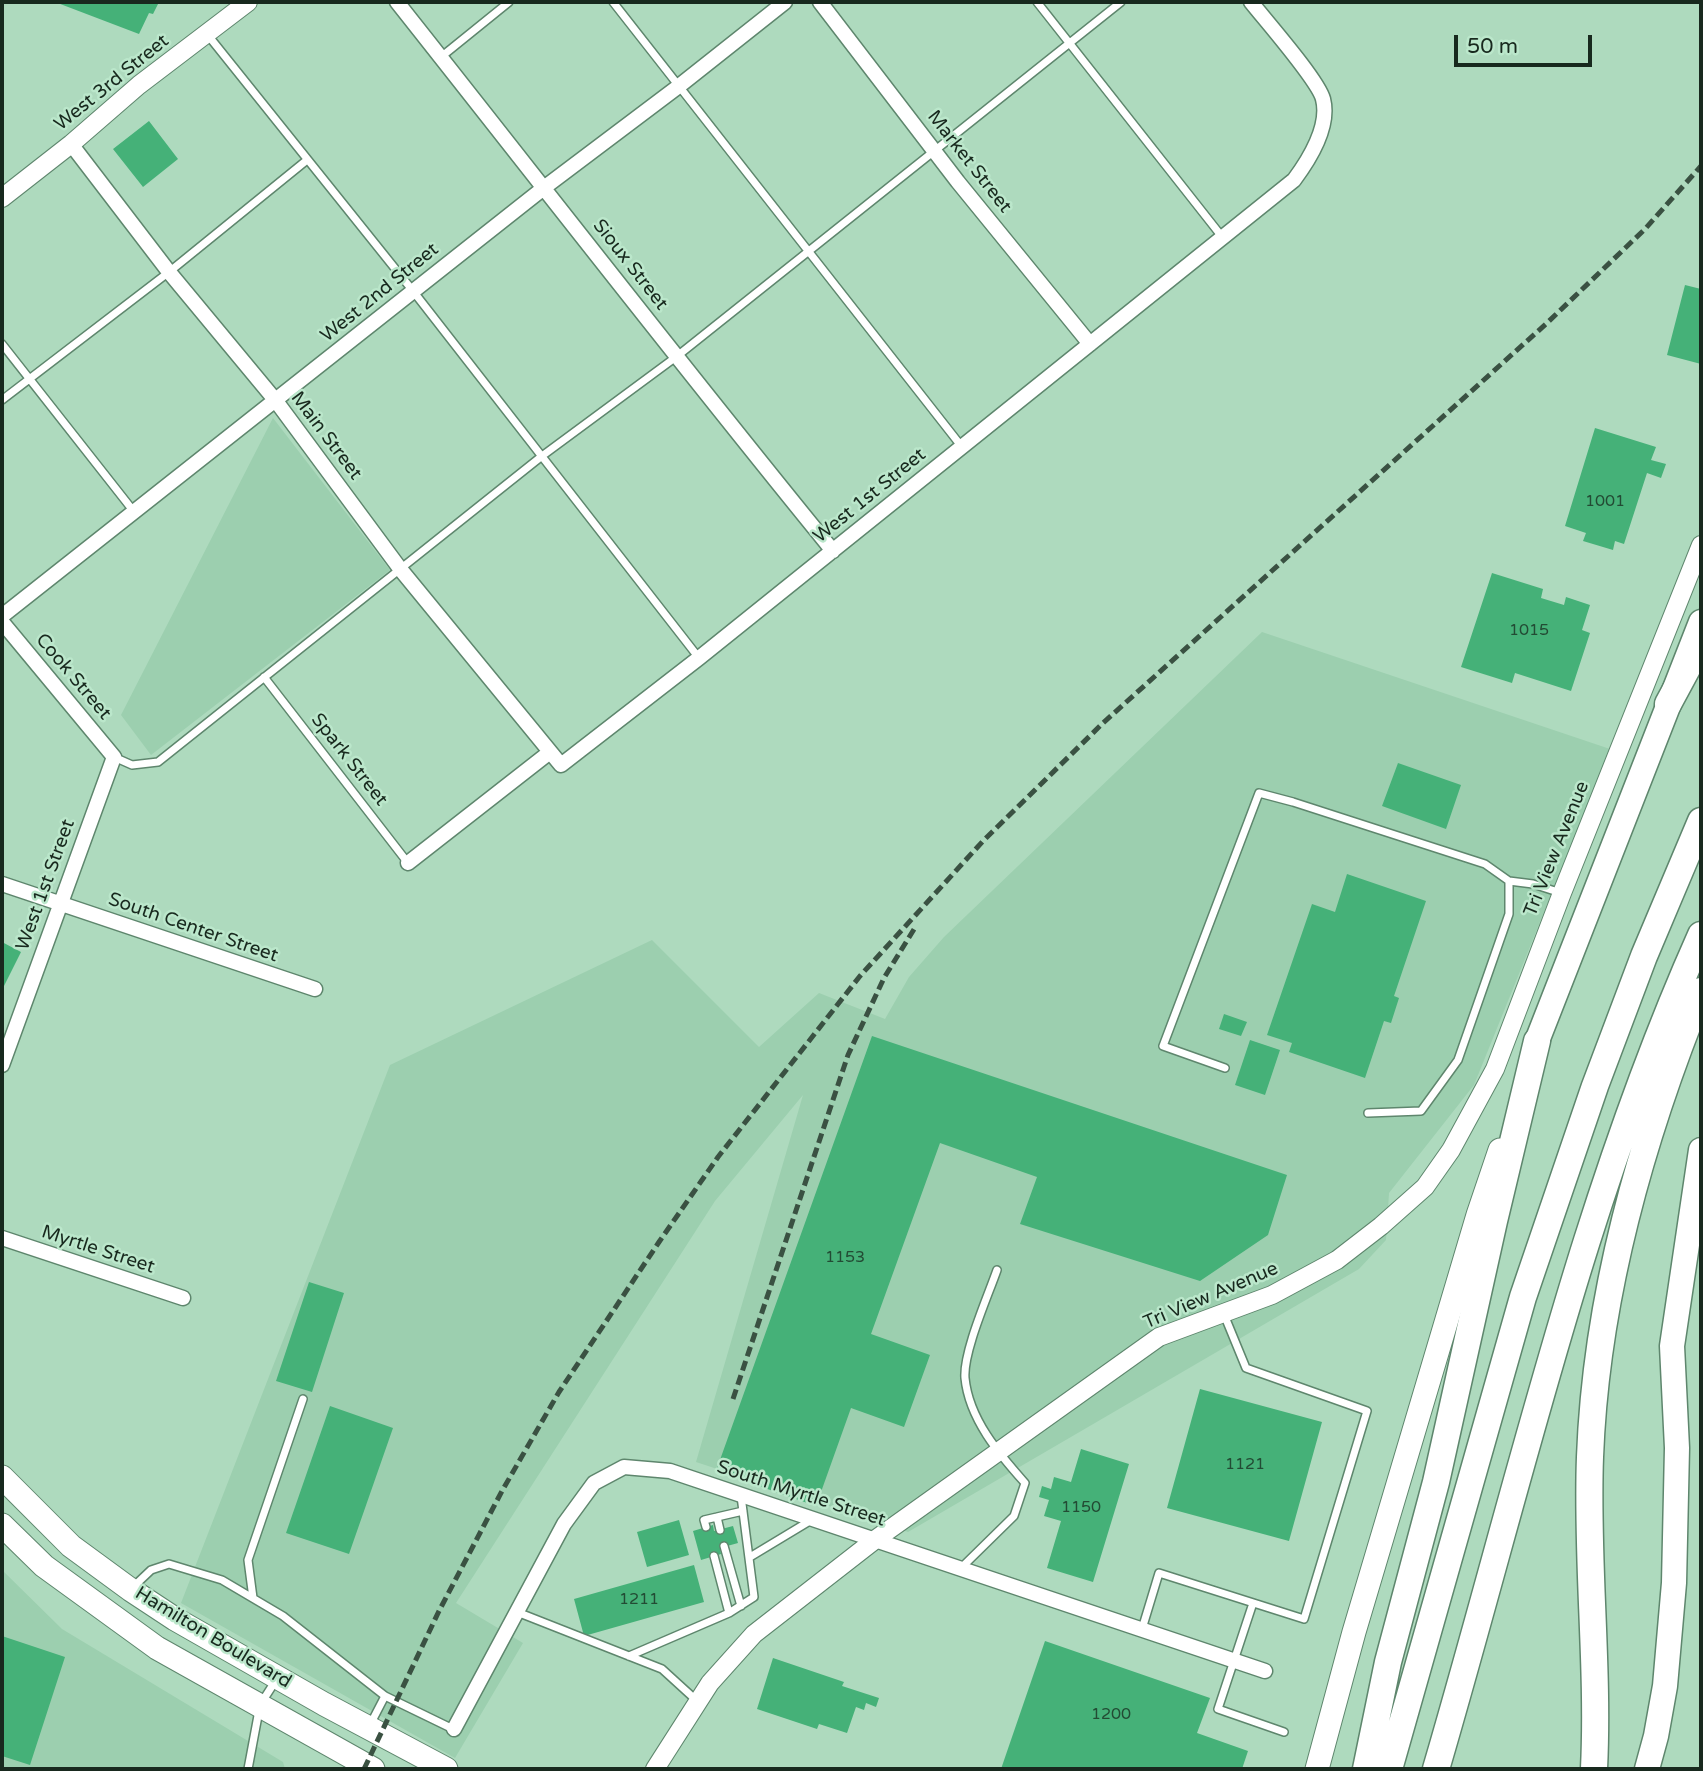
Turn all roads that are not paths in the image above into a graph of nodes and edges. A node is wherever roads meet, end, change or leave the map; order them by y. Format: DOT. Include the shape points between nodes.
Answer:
graph roads {
  1 [pos="248,2"];
  2 [pos="397,2"];
  3 [pos="509,2"];
  4 [pos="613,2"];
  5 [pos="785,2"];
  6 [pos="820,2"];
  7 [pos="1037,2"];
  8 [pos="1121,2"];
  9 [pos="1251,2"];
  10 [pos="206,34"];
  11 [pos="1070,42"];
  12 [pos="441,57"];
  13 [pos="679,86"];
  14 [pos="71,144"];
  15 [pos="934,150"];
  16 [pos="307,160"];
  17 [pos="545,187"];
  18 [pos="2,198"];
  19 [pos="1223,238"];
  20 [pos="810,250"];
  21 [pos="169,272"];
  22 [pos="413,291"];
  23 [pos="2,344"];
  24 [pos="1090,344"];
  25 [pos="676,357"];
  26 [pos="29,379"];
  27 [pos="2,400"];
  28 [pos="276,401"];
  29 [pos="962,447"];
  30 [pos="542,456"];
  31 [pos="135,513"];
  32 [pos="1701,545"];
  33 [pos="833,551"];
  34 [pos="401,570"];
  35 [pos="2,619"];
  36 [pos="1701,622"];
  37 [pos="1701,643"];
  38 [pos="699,658"];
  39 [pos="264,677"];
  40 [pos="1668,704"];
  41 [pos="550,752"];
  42 [pos="114,757"];
  43 [pos="1701,821"];
  44 [pos="408,863"];
  45 [pos="1509,881"];
  46 [pos="2,884"];
  47 [pos="1562,893"];
  48 [pos="59,903"];
  49 [pos="1701,935"];
  50 [pos="315,989"];
  51 [pos="1701,991"];
  52 [pos="1537,1041"];
  53 [pos="2,1065"];
  54 [pos="1225,1068"];
  55 [pos="1368,1113"];
  56 [pos="1701,1150"];
  57 [pos="2,1238"];
  58 [pos="997,1270"];
  59 [pos="183,1298"];
  60 [pos="1223,1312"];
  61 [pos="303,1399"];
  62 [pos="998,1453"];
  63 [pos="2,1477"];
  64 [pos="740,1494"];
  65 [pos="743,1511"];
  66 [pos="717,1517"];
  67 [pos="814,1518"];
  68 [pos="2,1525"];
  69 [pos="706,1527"];
  70 [pos="720,1530"];
  71 [pos="876,1539"];
  72 [pos="724,1546"];
  73 [pos="714,1556"];
  74 [pos="750,1557"];
  75 [pos="961,1568"];
  76 [pos="131,1590"];
  77 [pos="253,1598"];
  78 [pos="1253,1603"];
  79 [pos="741,1606"];
  80 [pos="517,1612"];
  81 [pos="729,1612"];
  82 [pos="1142,1629"];
  83 [pos="629,1656"];
  84 [pos="1234,1660"];
  85 [pos="1265,1671"];
  86 [pos="278,1677"];
  87 [pos="384,1696"];
  88 [pos="697,1701"];
  89 [pos="260,1705"];
  90 [pos="369,1727"];
  91 [pos="454,1729"];
  92 [pos="1284,1732"];
  93 [pos="248,1769"];
  94 [pos="373,1769"];
  95 [pos="446,1769"];
  96 [pos="655,1769"];
  97 [pos="1317,1769"];
  98 [pos="1366,1769"];
  99 [pos="1390,1769"];
  100 [pos="1436,1769"];
  101 [pos="1594,1769"];
  102 [pos="1647,1769"];
  1 -- 10 [label="street, West 3rd Street"];
  2 -- 12 [label="street, Sioux Street"];
  3 -- 12 [label="lane"];
  4 -- 13 [label="lane"];
  5 -- 13 [label="street, West 2nd Street"];
  6 -- 15 [label="street, Market Street"];
  7 -- 11 [label="lane"];
  8 -- 11 [label="lane"];
  9 -- 19 [label="street, West 1st Street" via="1313,82 1323,99 1323,119 1306,163 1294,180"];
  10 -- 14 [label="street, West 3rd Street"];
  10 -- 16 [label="lane"];
  11 -- 15 [label="lane"];
  11 -- 19 [label="lane"];
  12 -- 17 [label="street, Sioux Street"];
  13 -- 17 [label="street, West 2nd Street"];
  13 -- 20 [label="lane"];
  14 -- 18 [label="street, West 3rd Street"];
  14 -- 21 [label="street, Main Street"];
  15 -- 20 [label="lane"];
  15 -- 24 [label="street, Market Street"];
  16 -- 21 [label="lane"];
  16 -- 22 [label="lane"];
  17 -- 22 [label="street, West 2nd Street"];
  17 -- 25 [label="street, Sioux Street"];
  19 -- 24 [label="street, West 1st Street"];
  20 -- 25 [label="lane"];
  20 -- 29 [label="lane"];
  21 -- 26 [label="lane"];
  21 -- 28 [label="street, Main Street"];
  22 -- 28 [label="street, West 2nd Street"];
  22 -- 30 [label="lane"];
  23 -- 26 [label="lane"];
  24 -- 29 [label="street, West 1st Street"];
  25 -- 30 [label="lane"];
  25 -- 33 [label="street, Sioux Street"];
  26 -- 27 [label="lane"];
  26 -- 31 [label="lane"];
  28 -- 31 [label="street, West 2nd Street"];
  28 -- 34 [label="street, Main Street"];
  29 -- 33 [label="street, West 1st Street"];
  30 -- 34 [label="lane"];
  30 -- 38 [label="lane"];
  31 -- 35 [label="street, West 2nd Street"];
  32 -- 47 [label="street, Tri View Avenue"];
  33 -- 38 [label="street, West 1st Street"];
  34 -- 39 [label="lane"];
  34 -- 41 [label="street, Main Street"];
  35 -- 42 [label="street, Cook Street"];
  36 -- 40 [label="highway"];
  37 -- 40 [label="highway"];
  38 -- 41 [label="street, West 1st Street" via="561,765"];
  39 -- 42 [label="lane" via="158,762 132,765"];
  39 -- 44 [label="lane, Spark Street"];
  40 -- 52 [label="highway"];
  41 -- 44 [label="street"];
  42 -- 48 [label="street, West 1st Street"];
  43 -- 99 [label="highway" via="1600,1073 1523,1297"];
  45 -- 47 [label="lane"];
  45 -- 54 [label="lane" via="1485,864 1259,793 1163,1045"];
  45 -- 55 [label="lane" via="1509,914 1458,1059 1421,1111"];
  46 -- 48 [label="street, South Center Street"];
  47 -- 60 [label="street, Tri View Avenue" via="1495,1069 1425,1187 1336,1260 1272,1295"];
  48 -- 50 [label="street, South Center Street"];
  48 -- 53 [label="street, West 1st Street"];
  49 -- 100 [label="highway" via="1665,1020 1583,1257"];
  51 -- 101 [label="highway" via="1658,1104 1631,1197 1609,1286 1597,1362 1590,1458"];
  52 -- 97 [label="main road" via="1478,1215"];
  52 -- 98 [label="highway"];
  56 -- 102 [label="highway" via="1672,1346 1677,1448 1672,1608 1665,1686"];
  57 -- 59 [label="street, Myrtle Street"];
  58 -- 62 [label="lane" via="972,1340 965,1376 971,1406"];
  60 -- 62 [label="street, Tri View Avenue" via="1159,1337"];
  60 -- 78 [label="lane" via="1246,1368 1367,1411 1304,1619"];
  61 -- 77 [label="lane" via="248,1560"];
  62 -- 71 [label="street, Tri View Avenue"];
  62 -- 75 [label="lane" via="1025,1483 1014,1516"];
  63 -- 76 [label="main road, Hamilton Boulevard" via="71,1546"];
  64 -- 65 [label="lane"];
  64 -- 67 [label="street, South Myrtle Street"];
  64 -- 80 [label="street, South Myrtle Street" via="670,1471 624,1467 594,1483 564,1524"];
  65 -- 66 [label="lane"];
  65 -- 74 [label="lane"];
  66 -- 69 [label="lane" via="704,1520"];
  66 -- 70 [label="lane"];
  67 -- 71 [label="street, South Myrtle Street"];
  67 -- 74 [label="lane"];
  68 -- 89 [label="main road, Hamilton Boulevard" via="44,1566 114,1618 157,1648"];
  71 -- 75 [label="street, South Myrtle Street"];
  71 -- 88 [label="street, Tri View Avenue" via="754,1634"];
  72 -- 79 [label="lane"];
  73 -- 81 [label="lane"];
  74 -- 79 [label="lane" via="754,1597"];
  75 -- 82 [label="street, South Myrtle Street"];
  76 -- 77 [label="lane" via="151,1570 169,1564 222,1580"];
  76 -- 86 [label="main road, Hamilton Boulevard"];
  77 -- 87 [label="lane" via="283,1616"];
  78 -- 82 [label="lane" via="1159,1573"];
  78 -- 84 [label="lane"];
  79 -- 81 [label="lane"];
  80 -- 83 [label="lane"];
  80 -- 91 [label="street, South Myrtle Street"];
  81 -- 83 [label="lane"];
  82 -- 84 [label="street, South Myrtle Street"];
  83 -- 88 [label="lane" via="662,1669"];
  84 -- 85 [label="street, South Myrtle Street"];
  84 -- 92 [label="lane" via="1218,1709"];
  86 -- 89 [label="lane"];
  86 -- 90 [label="main road, Hamilton Boulevard"];
  87 -- 90 [label="lane"];
  87 -- 91 [label="lane"];
  88 -- 96 [label="street, Tri View Avenue"];
  89 -- 93 [label="lane"];
  89 -- 94 [label="main road, Hamilton Boulevard"];
  90 -- 95 [label="main road, Hamilton Boulevard"];
}
